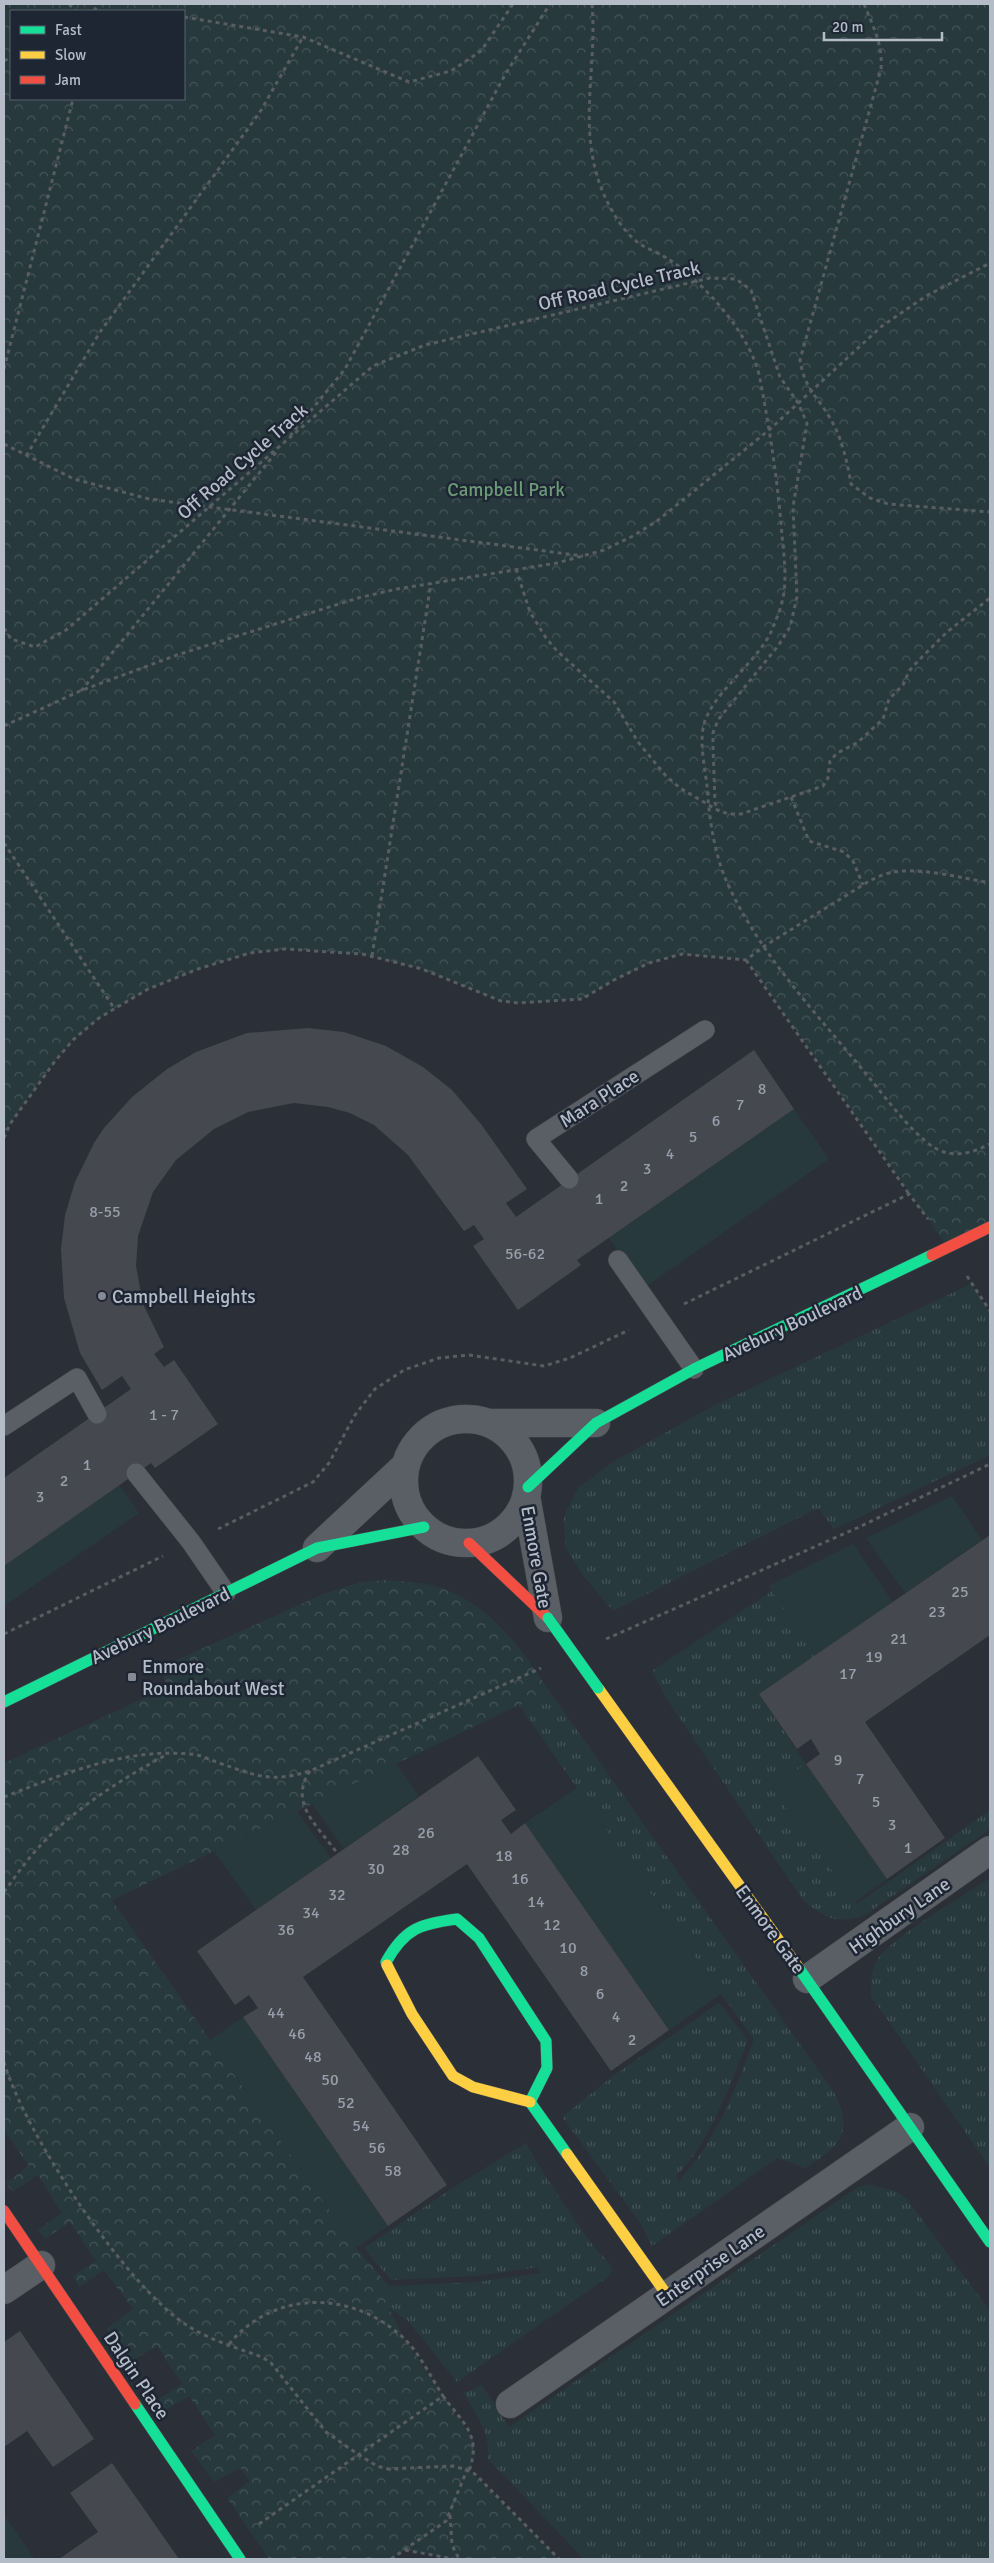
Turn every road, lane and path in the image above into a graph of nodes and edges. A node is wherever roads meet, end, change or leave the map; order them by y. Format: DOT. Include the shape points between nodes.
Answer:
graph roads {
  1 [pos="513,4"];
  2 [pos="550,4"];
  3 [pos="592,4"];
  4 [pos="864,4"];
  5 [pos="185,18"];
  6 [pos="303,37"];
  7 [pos="73,100"];
  8 [pos="990,263"];
  9 [pos="697,281"];
  10 [pos="4,369"];
  11 [pos="809,390"];
  12 [pos="798,403"];
  13 [pos="769,430"];
  14 [pos="284,443"];
  15 [pos="4,444"];
  16 [pos="26,456"];
  17 [pos="210,507"];
  18 [pos="229,510"];
  19 [pos="990,512"];
  20 [pos="587,557"];
  21 [pos="516,569"];
  22 [pos="431,583"];
  23 [pos="990,598"];
  24 [pos="4,628"];
  25 [pos="80,691"];
  26 [pos="4,726"];
  27 [pos="791,797"];
  28 [pos="708,804"];
  29 [pos="720,811"];
  30 [pos="4,843"];
  31 [pos="990,883"];
  32 [pos="864,885"];
  33 [pos="763,947"];
  34 [pos="372,956"];
  35 [pos="746,960"];
  36 [pos="114,1008"];
  37 [pos="705,1030"];
  38 [pos="4,1138"];
  39 [pos="990,1144"];
  40 [pos="569,1179"];
  41 [pos="910,1194"];
  42 [pos="990,1227"];
  43 [pos="949,1249"];
  44 [pos="618,1260"];
  45 [pos="990,1311"];
  46 [pos="694,1369"];
  47 [pos="97,1414"];
  48 [pos="490,1423"];
  49 [pos="596,1423"];
  50 [pos="4,1426"];
  51 [pos="990,1464"];
  52 [pos="406,1465"];
  53 [pos="136,1473"];
  54 [pos="527,1492"];
  55 [pos="424,1527"];
  56 [pos="830,1540"];
  57 [pos="469,1543"];
  58 [pos="317,1548"];
  59 [pos="226,1593"];
  60 [pos="548,1618"];
  61 [pos="4,1702"];
  62 [pos="166,1754"];
  63 [pos="323,1764"];
  64 [pos="310,1771"];
  65 [pos="4,1798"];
  66 [pos="990,1850"];
  67 [pos="337,1853"];
  68 [pos="4,1892"];
  69 [pos="807,1979"];
  70 [pos="4,2062"];
  71 [pos="530,2102"];
  72 [pos="910,2127"];
  73 [pos="4,2211"];
  74 [pos="990,2242"];
  75 [pos="41,2265"];
  76 [pos="4,2290"];
  77 [pos="667,2295"];
  78 [pos="229,2344"];
  79 [pos="443,2396"];
  80 [pos="510,2404"];
  81 [pos="359,2455"];
  82 [pos="468,2471"];
  83 [pos="450,2514"];
  84 [pos="230,2545"];
  85 [pos="404,2550"];
  86 [pos="240,2559"];
  87 [pos="391,2559"];
  88 [pos="454,2559"];
  89 [pos="459,2559"];
  90 [pos="559,2559"];
  1 -- 6 [label="path" via="481,51 451,71 409,82"];
  2 -- 14 [label="path" via="506,72 345,369"];
  3 -- 9 [label="path" via="594,33 588,88 589,130 599,179 623,228 639,243 670,260"];
  4 -- 11 [label="path" via="879,38 881,69 800,360 802,377"];
  5 -- 6 [label="path"];
  6 -- 16 [label="path" via="260,112 100,332"];
  7 -- 10 [label="path"];
  8 -- 11 [label="path" via="926,296 882,326"];
  9 -- 12 [label="path, Off Road Cycle Track" via="736,279 751,290 780,377"];
  9 -- 13 [label="path" via="722,308 750,355 759,374"];
  9 -- 14 [label="path, Off Road Cycle Track" via="425,345 373,366"];
  11 -- 12 [label="path"];
  11 -- 19 [label="path" via="830,418 846,453 851,484 870,498 888,504"];
  12 -- 13 [label="path"];
  12 -- 29 [label="path, Off Road Cycle Track" via="807,423 793,507 797,597 790,627 718,720 713,733 715,803"];
  13 -- 20 [label="path" via="657,521"];
  13 -- 28 [label="path" via="784,557 784,597 771,632 709,711 702,742"];
  14 -- 17 [label="path, Off Road Cycle Track"];
  14 -- 18 [label="path"];
  15 -- 16 [label="path"];
  16 -- 17 [label="path" via="74,479 149,499"];
  17 -- 18 [label="path"];
  17 -- 24 [label="path, Off Road Cycle Track" via="66,630 35,647 11,639"];
  18 -- 20 [label="path"];
  18 -- 25 [label="path"];
  20 -- 21 [label="path"];
  21 -- 22 [label="path"];
  21 -- 28 [label="path" via="530,612 556,652 614,702 638,742 666,776"];
  22 -- 25 [label="path" via="358,598 256,628"];
  22 -- 34 [label="path"];
  23 -- 27 [label="path" via="947,632 920,659 889,699 883,720 830,761 828,778 823,786"];
  25 -- 26 [label="path"];
  27 -- 29 [label="path" via="741,814"];
  27 -- 32 [label="path" via="809,840 844,852 853,861"];
  28 -- 29 [label="path"];
  28 -- 33 [label="path" via="725,878"];
  30 -- 36 [label="path"];
  31 -- 32 [label="path" via="903,871 888,872"];
  32 -- 33 [label="path"];
  33 -- 35 [label="path"];
  33 -- 39 [label="path" via="899,1115 933,1148 946,1153 964,1153"];
  34 -- 35 [label="path" via="422,969 501,1001 518,1003 582,1000 649,963 682,954"];
  34 -- 36 [label="path" via="286,949 250,953 148,989"];
  35 -- 41 [label="path"];
  36 -- 38 [label="path" via="74,1039 55,1061 15,1116"];
  37 -- 40 [label="lane, Mara Place" via="536,1139"];
  42 -- 43 [label="street, Avebury Boulevard"];
  43 -- 45 [label="path"];
  43 -- 46 [label="street, Avebury Boulevard"];
  44 -- 46 [label="lane"];
  46 -- 49 [label="street, Avebury Boulevard"];
  47 -- 50 [label="lane" via="77,1378"];
  48 -- 49 [label="street, Avebury Boulevard"];
  48 -- 52 [label="street" via="469,1419 448,1421 429,1430 414,1446"];
  48 -- 54 [label="street" via="519,1449 527,1467"];
  49 -- 54 [label="street, Avebury Boulevard"];
  51 -- 56 [label="path"];
  52 -- 55 [label="street" via="406,1499"];
  52 -- 58 [label="street, Avebury Boulevard"];
  53 -- 59 [label="lane" via="191,1542"];
  54 -- 57 [label="street" via="519,1514 505,1529"];
  54 -- 60 [label="street, Enmore Gate"];
  55 -- 57 [label="street" via="452,1542"];
  55 -- 58 [label="street, Avebury Boulevard"];
  57 -- 60 [label="street, Enmore Gate"];
  58 -- 59 [label="street, Avebury Boulevard"];
  59 -- 61 [label="street, Avebury Boulevard"];
  60 -- 69 [label="street, Enmore Gate, bridge"];
  62 -- 64 [label="path" via="193,1754 258,1777 280,1779"];
  62 -- 65 [label="path" via="139,1754 92,1765"];
  62 -- 68 [label="path" via="68,1821 39,1846"];
  63 -- 64 [label="path"];
  64 -- 67 [label="path" via="303,1781 301,1800"];
  66 -- 69 [label="street, Highbury Lane"];
  69 -- 72 [label="street, Enmore Gate"];
  70 -- 78 [label="path" via="10,2084 34,2132 101,2232 139,2281 162,2306 188,2326"];
  71 -- 71 [label="street" via="547,2068 546,2041 479,1938 457,1918 421,1924 396,1942 386,1962 412,2014 453,2076 473,2087"];
  71 -- 77 [label="street"];
  72 -- 74 [label="street, Enmore Gate"];
  72 -- 77 [label="street, Enterprise Lane"];
  73 -- 75 [label="street, Dalgin Place"];
  75 -- 76 [label="street"];
  75 -- 84 [label="street, Dalgin Place"];
  77 -- 80 [label="street, Enterprise Lane"];
  78 -- 79 [label="path" via="252,2323 281,2308 312,2302 344,2304 368,2313 400,2334"];
  78 -- 81 [label="path" via="271,2363 326,2432"];
  79 -- 81 [label="path"];
  79 -- 82 [label="path" via="474,2441 475,2453"];
  81 -- 82 [label="path" via="388,2469 453,2466"];
  81 -- 84 [label="path"];
  82 -- 83 [label="path"];
  82 -- 90 [label="path" via="475,2474"];
  83 -- 85 [label="path" via="439,2526"];
  83 -- 89 [label="path" via="452,2545"];
  84 -- 86 [label="street, Dalgin Place"];
  85 -- 87 [label="path"];
  85 -- 88 [label="path"];
}
